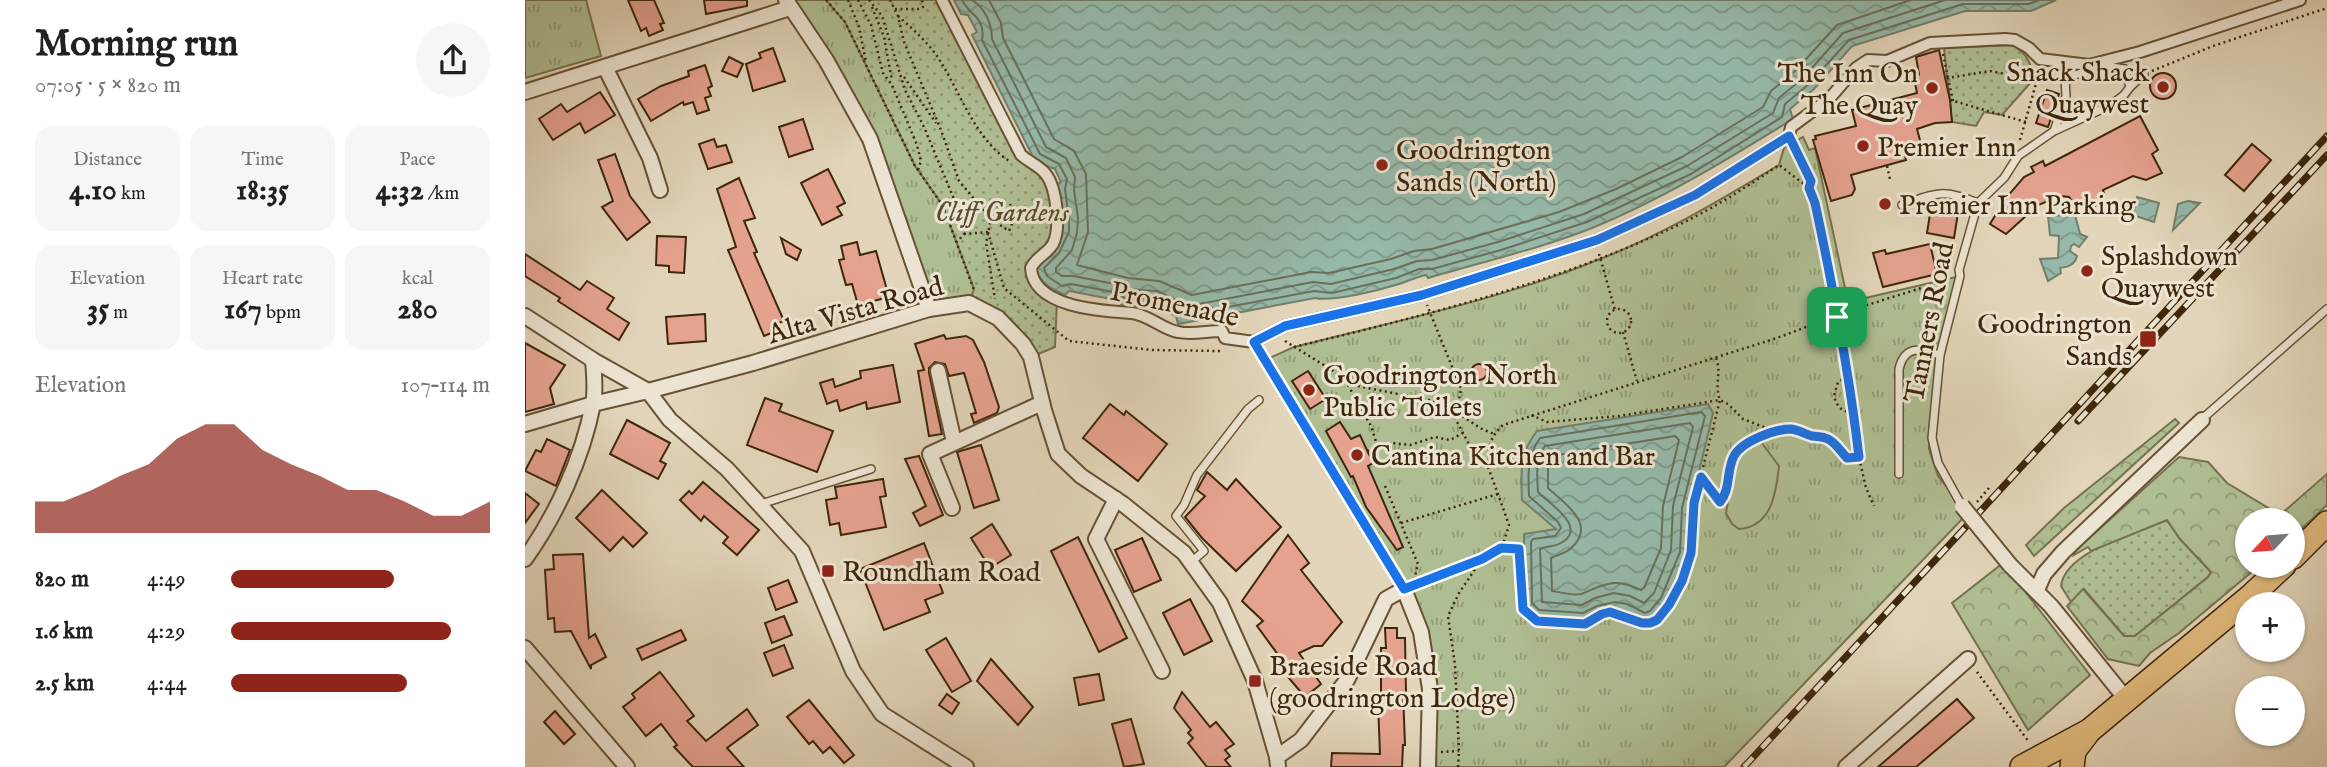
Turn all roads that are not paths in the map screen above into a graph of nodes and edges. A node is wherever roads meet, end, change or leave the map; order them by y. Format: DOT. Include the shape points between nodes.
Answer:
graph roads {
  1 [pos="942,0"];
  2 [pos="2300,0"];
  3 [pos="788,4"];
  4 [pos="605,67"];
  5 [pos="2144,74"];
  6 [pos="2130,87"];
  7 [pos="525,92"];
  8 [pos="2054,131"];
  9 [pos="660,190"];
  10 [pos="1978,203"];
  11 [pos="1902,205"];
  12 [pos="929,309"];
  13 [pos="2327,309"];
  14 [pos="525,316"];
  15 [pos="1940,355"];
  16 [pos="593,360"];
  17 [pos="938,371"];
  18 [pos="647,391"];
  19 [pos="1259,400"];
  20 [pos="1042,403"];
  21 [pos="593,404"];
  22 [pos="2202,420"];
  23 [pos="525,424"];
  24 [pos="954,442"];
  25 [pos="871,469"];
  26 [pos="1899,474"];
  27 [pos="1116,499"];
  28 [pos="761,504"];
  29 [pos="1962,506"];
  30 [pos="952,508"];
  31 [pos="2327,523"];
  32 [pos="2305,545"];
  33 [pos="1383,555"];
  34 [pos="525,559"];
  35 [pos="1191,562"];
  36 [pos="2270,578"];
  37 [pos="1404,589"];
  38 [pos="2037,590"];
  39 [pos="525,648"];
  40 [pos="1968,659"];
  41 [pos="1162,671"];
  42 [pos="2126,699"];
  43 [pos="2089,731"];
  44 [pos="1278,762"];
  45 [pos="2031,762"];
  46 [pos="628,767"];
  47 [pos="966,767"];
  48 [pos="1428,767"];
  49 [pos="1846,767"];
  50 [pos="2072,767"];
  1 -- 2 [label="street, Promenade" via="1021,155 1049,179 1057,227 1053,243 1031,268 1037,285 1057,301 1132,313 1177,332 1222,331 1225,338 1254,342 1285,326 1422,295 1597,240 1695,195 1789,136 1791,127 1829,99 1868,60 1887,61 1930,43 2015,40 2040,59 2088,65"];
  3 -- 4 [label="street"];
  3 -- 12 [label="street" via="870,139"];
  4 -- 7 [label="street"];
  4 -- 9 [label="street" via="650,158"];
  5 -- 6 [label="lane"];
  6 -- 8 [label="lane" via="2111,105"];
  6 -- 8 [label="lane" via="2125,69 2104,66 2065,78 2066,96"];
  8 -- 10 [label="lane" via="2018,156 2004,178"];
  10 -- 11 [label="lane" via="1954,192 1939,192"];
  10 -- 15 [label="lane, Tanners Road"];
  12 -- 18 [label="street, Alta Vista Road"];
  12 -- 20 [label="street, Alta Vista Road" via="969,303 998,318 1031,357"];
  13 -- 22 [label="lane"];
  14 -- 16 [label="street"];
  15 -- 26 [label="lane" via="1912,350 1901,358"];
  15 -- 29 [label="lane, Tanners Road" via="1932,438 1938,463"];
  16 -- 18 [label="street"];
  16 -- 21 [label="street"];
  17 -- 24 [label="street"];
  18 -- 21 [label="street"];
  18 -- 28 [label="street" via="670,420"];
  19 -- 35 [label="lane" via="1197,475 1176,516 1204,551"];
  20 -- 24 [label="street"];
  20 -- 27 [label="street, Alta Vista Road" via="1058,454"];
  21 -- 23 [label="street"];
  21 -- 34 [label="street" via="555,512"];
  22 -- 38 [label="street" via="2063,552"];
  24 -- 30 [label="street" via="930,454"];
  25 -- 28 [label="lane"];
  27 -- 35 [label="street, Alta Vista Road"];
  27 -- 41 [label="street" via="1096,539"];
  28 -- 47 [label="street" via="802,551 853,671 882,714"];
  29 -- 38 [label="street, Tanners Road, bridge" via="2021,579"];
  31 -- 32 [label="main road"];
  33 -- 37 [label="lane"];
  35 -- 44 [label="street, Alta Vista Road" via="1220,603 1241,645"];
  36 -- 42 [label="main road"];
  37 -- 44 [label="street" via="1386,599 1347,680"];
  37 -- 48 [label="street" via="1421,632 1430,690"];
  38 -- 42 [label="street, Tanners Road"];
  39 -- 46 [label="street"];
  40 -- 49 [label="street"];
  42 -- 43 [label="main road"];
  43 -- 45 [label="main road"];
  43 -- 50 [label="main road" via="2074,751"];
}
